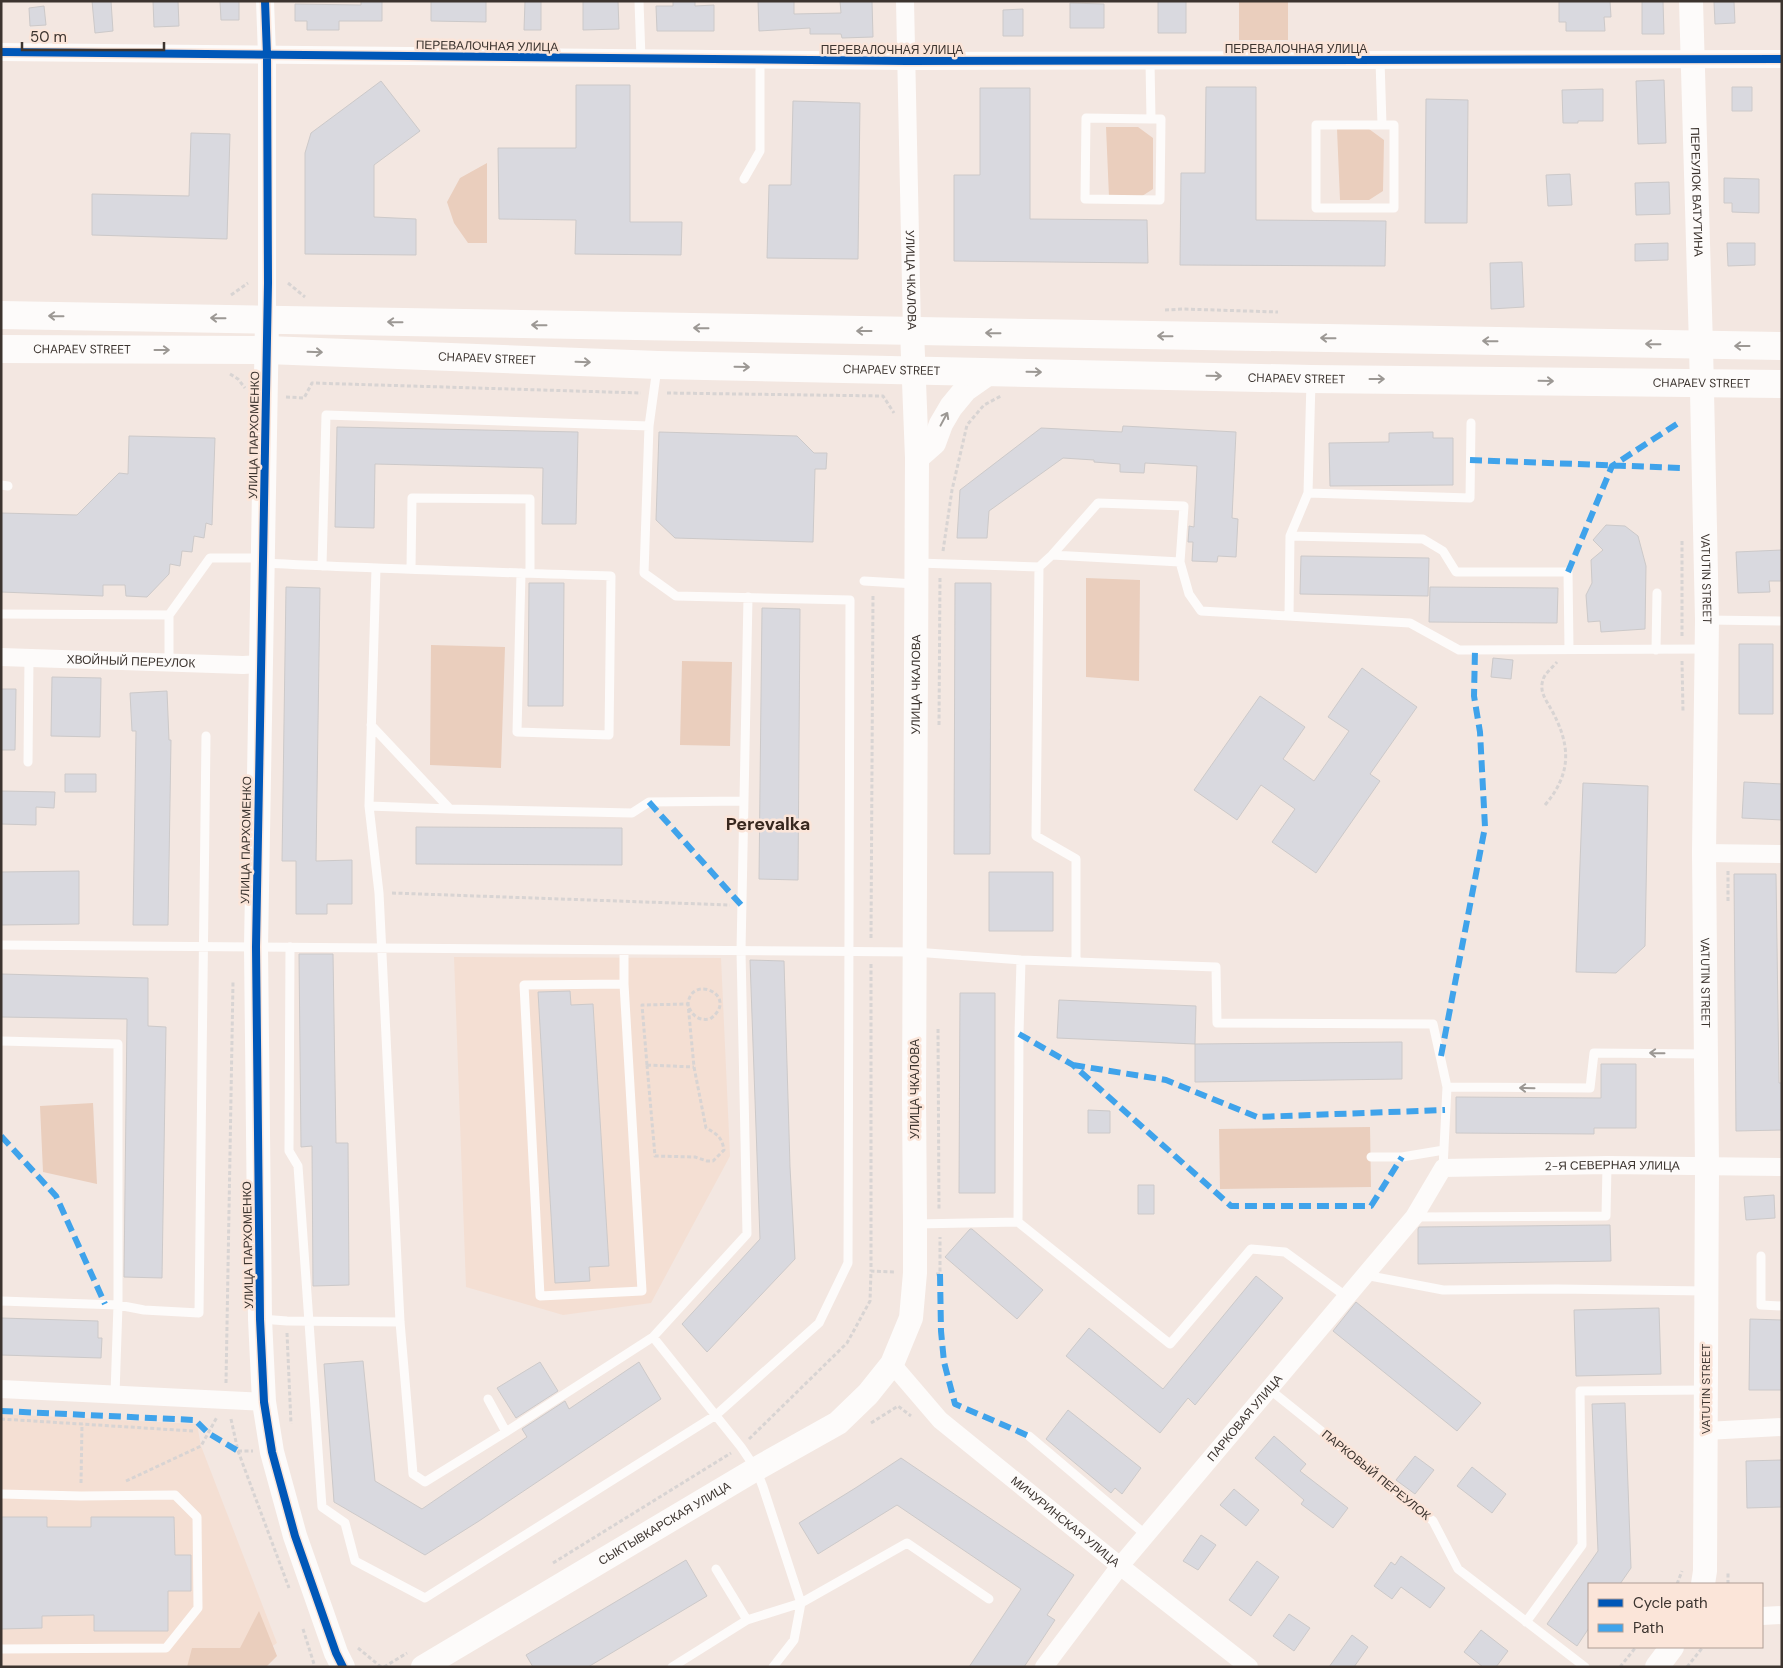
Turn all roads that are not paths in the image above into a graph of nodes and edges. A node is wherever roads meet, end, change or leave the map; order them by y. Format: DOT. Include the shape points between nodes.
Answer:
graph roads {
  1 [pos="266,1"];
  2 [pos="639,1"];
  3 [pos="905,1"];
  4 [pos="1691,1"];
  5 [pos="1,52"];
  6 [pos="267,55"];
  7 [pos="1692,58"];
  8 [pos="641,59"];
  9 [pos="1782,59"];
  10 [pos="760,60"];
  11 [pos="1380,60"];
  12 [pos="906,61"];
  13 [pos="1150,61"];
  14 [pos="1151,119"];
  15 [pos="1382,125"];
  16 [pos="744,179"];
  17 [pos="1,315"];
  18 [pos="267,319"];
  19 [pos="912,331"];
  20 [pos="1702,346"];
  21 [pos="1782,346"];
  22 [pos="1,349"];
  23 [pos="266,350"];
  24 [pos="658,365"];
  25 [pos="915,370"];
  26 [pos="992,371"];
  27 [pos="1311,379"];
  28 [pos="1702,383"];
  29 [pos="1782,384"];
  30 [pos="1471,422"];
  31 [pos="649,426"];
  32 [pos="917,458"];
  33 [pos="1308,493"];
  34 [pos="1290,536"];
  35 [pos="1052,555"];
  36 [pos="263,560"];
  37 [pos="1180,562"];
  38 [pos="322,566"];
  39 [pos="1039,567"];
  40 [pos="376,568"];
  41 [pos="411,569"];
  42 [pos="525,573"];
  43 [pos="917,573"];
  44 [pos="868,582"];
  45 [pos="1657,593"];
  46 [pos="748,596"];
  47 [pos="1,614"];
  48 [pos="169,615"];
  49 [pos="1289,616"];
  50 [pos="1707,620"];
  51 [pos="1782,621"];
  52 [pos="1569,649"];
  53 [pos="1707,649"];
  54 [pos="1656,650"];
  55 [pos="1,657"];
  56 [pos="29,658"];
  57 [pos="169,662"];
  58 [pos="261,664"];
  59 [pos="371,726"];
  60 [pos="206,736"];
  61 [pos="28,762"];
  62 [pos="744,801"];
  63 [pos="369,806"];
  64 [pos="450,809"];
  65 [pos="1704,853"];
  66 [pos="1782,854"];
  67 [pos="1,945"];
  68 [pos="203,947"];
  69 [pos="256,947"];
  70 [pos="290,947"];
  71 [pos="381,948"];
  72 [pos="624,950"];
  73 [pos="741,951"];
  74 [pos="849,952"];
  75 [pos="915,952"];
  76 [pos="1021,960"];
  77 [pos="1076,961"];
  78 [pos="624,984"];
  79 [pos="1,1042"];
  80 [pos="1706,1054"];
  81 [pos="1447,1087"];
  82 [pos="1444,1150"];
  83 [pos="1370,1157"];
  84 [pos="1607,1166"];
  85 [pos="1707,1167"];
  86 [pos="1782,1167"];
  87 [pos="1443,1168"];
  88 [pos="1414,1216"];
  89 [pos="1018,1222"];
  90 [pos="915,1224"];
  91 [pos="1761,1256"];
  92 [pos="1365,1275"];
  93 [pos="1707,1291"];
  94 [pos="1347,1297"];
  95 [pos="1,1301"];
  96 [pos="118,1305"];
  97 [pos="1782,1306"];
  98 [pos="260,1319"];
  99 [pos="308,1321"];
  100 [pos="400,1322"];
  101 [pos="653,1337"];
  102 [pos="892,1364"];
  103 [pos="1,1389"];
  104 [pos="1270,1389"];
  105 [pos="1706,1390"];
  106 [pos="115,1394"];
  107 [pos="488,1399"];
  108 [pos="264,1402"];
  109 [pos="716,1415"];
  110 [pos="1782,1427"];
  111 [pos="1706,1431"];
  112 [pos="506,1432"];
  113 [pos="1029,1436"];
  114 [pos="756,1469"];
  115 [pos="1,1494"];
  116 [pos="1146,1536"];
  117 [pos="1120,1566"];
  118 [pos="716,1569"];
  119 [pos="1703,1583"];
  120 [pos="989,1598"];
  121 [pos="801,1603"];
  122 [pos="1763,1616"];
  123 [pos="1782,1616"];
  124 [pos="747,1620"];
  125 [pos="1526,1622"];
  126 [pos="1671,1648"];
  127 [pos="1,1649"];
  128 [pos="416,1659"];
  129 [pos="343,1667"];
  130 [pos="672,1667"];
  131 [pos="773,1667"];
  132 [pos="1044,1667"];
  133 [pos="1249,1667"];
  134 [pos="1584,1667"];
  135 [pos="1656,1667"];
  1 -- 6 [label="street, УЛИЦА ПАРХОМЕНКО"];
  2 -- 8 [label="lane"];
  3 -- 12 [label="street, УЛИЦА ЧКАЛОВА"];
  4 -- 7 [label="main road, ПЕРЕУЛОК ВАТУТИНА"];
  5 -- 6 [label="street, ПЕРЕВАЛОЧНАЯ УЛИЦА"];
  6 -- 8 [label="street, ПЕРЕВАЛОЧНАЯ УЛИЦА"];
  6 -- 18 [label="street, УЛИЦА ПАРХОМЕНКО"];
  7 -- 9 [label="street, ПЕРЕВАЛОЧНАЯ УЛИЦА"];
  7 -- 11 [label="street, ПЕРЕВАЛОЧНАЯ УЛИЦА"];
  7 -- 20 [label="main road, ПЕРЕУЛОК ВАТУТИНА"];
  8 -- 10 [label="street, ПЕРЕВАЛОЧНАЯ УЛИЦА"];
  10 -- 12 [label="street, ПЕРЕВАЛОЧНАЯ УЛИЦА"];
  10 -- 16 [label="lane" via="760,151"];
  11 -- 13 [label="street, ПЕРЕВАЛОЧНАЯ УЛИЦА"];
  11 -- 15 [label="lane"];
  12 -- 13 [label="street, ПЕРЕВАЛОЧНАЯ УЛИЦА"];
  12 -- 19 [label="street, УЛИЦА ЧКАЛОВА"];
  13 -- 14 [label="lane"];
  14 -- 14 [label="lane" via="1086,118 1085,200 1160,200 1160,119"];
  15 -- 15 [label="lane" via="1316,125 1316,208 1394,208 1394,125"];
  18 -- 17 [label="main road, one-way"];
  19 -- 18 [label="main road, one-way"];
  18 -- 23 [label="main road, УЛИЦА ПАРХОМЕНКО"];
  20 -- 19 [label="main road, one-way"];
  19 -- 25 [label="main road, УЛИЦА ЧКАЛОВА"];
  21 -- 20 [label="main road, one-way"];
  20 -- 28 [label="main road, ПЕРЕУЛОК ВАТУТИНА"];
  22 -- 23 [label="main road, CHAPAEV STREET, one-way"];
  23 -- 24 [label="main road, CHAPAEV STREET, one-way"];
  23 -- 36 [label="main road, УЛИЦА ПАРХОМЕНКО"];
  24 -- 25 [label="main road, CHAPAEV STREET, one-way"];
  24 -- 31 [label="lane"];
  25 -- 26 [label="main road, CHAPAEV STREET"];
  25 -- 32 [label="main road, УЛИЦА ЧКАЛОВА"];
  26 -- 27 [label="main road, CHAPAEV STREET, one-way"];
  32 -- 26 [label="main road, one-way" via="934,443 951,406"];
  27 -- 28 [label="main road, CHAPAEV STREET, one-way"];
  27 -- 33 [label="lane"];
  28 -- 29 [label="main road, CHAPAEV STREET"];
  28 -- 50 [label="main road, VATUTIN STREET"];
  30 -- 33 [label="lane" via="1470,498"];
  31 -- 38 [label="lane" via="326,415"];
  31 -- 46 [label="lane" via="644,573 676,596"];
  32 -- 43 [label="main road, УЛИЦА ЧКАЛОВА"];
  33 -- 34 [label="lane"];
  34 -- 49 [label="lane"];
  34 -- 52 [label="lane" via="1423,539 1443,551 1456,572 1568,572"];
  35 -- 37 [label="lane"];
  35 -- 37 [label="lane" via="1098,503 1184,506"];
  35 -- 39 [label="lane"];
  36 -- 38 [label="lane"];
  36 -- 48 [label="lane" via="210,558"];
  36 -- 58 [label="main road, УЛИЦА ПАРХОМЕНКО"];
  37 -- 49 [label="lane" via="1189,594 1200,611"];
  38 -- 40 [label="lane"];
  39 -- 43 [label="lane" via="940,564"];
  39 -- 77 [label="lane" via="1036,836 1076,859"];
  40 -- 41 [label="lane"];
  40 -- 59 [label="lane"];
  41 -- 42 [label="lane"];
  41 -- 42 [label="lane" via="412,498 530,499"];
  42 -- 42 [label="lane" via="611,576 609,735 517,732"];
  43 -- 44 [label="lane"];
  43 -- 75 [label="main road, УЛИЦА ЧКАЛОВА"];
  45 -- 54 [label="lane"];
  46 -- 62 [label="lane"];
  46 -- 74 [label="lane" via="850,600"];
  47 -- 48 [label="lane"];
  48 -- 57 [label="lane"];
  49 -- 52 [label="lane" via="1410,623 1459,650"];
  50 -- 51 [label="lane"];
  50 -- 53 [label="main road, VATUTIN STREET"];
  52 -- 54 [label="lane"];
  53 -- 54 [label="lane"];
  53 -- 65 [label="main road, VATUTIN STREET"];
  55 -- 56 [label="street, ХВОЙНЫЙ ПЕРЕУЛОК"];
  56 -- 57 [label="street, ХВОЙНЫЙ ПЕРЕУЛОК"];
  56 -- 61 [label="lane"];
  57 -- 58 [label="street, ХВОЙНЫЙ ПЕРЕУЛОК"];
  58 -- 69 [label="main road, УЛИЦА ПАРХОМЕНКО"];
  59 -- 63 [label="lane"];
  59 -- 64 [label="lane"];
  60 -- 68 [label="lane"];
  62 -- 64 [label="lane" via="649,802 632,813"];
  62 -- 73 [label="lane"];
  63 -- 64 [label="lane"];
  63 -- 71 [label="lane" via="379,892"];
  65 -- 66 [label="street"];
  65 -- 80 [label="main road, VATUTIN STREET"];
  67 -- 68 [label="lane"];
  68 -- 69 [label="lane"];
  68 -- 96 [label="lane" via="199,1313"];
  69 -- 70 [label="lane"];
  69 -- 98 [label="main road, УЛИЦА ПАРХОМЕНКО"];
  70 -- 71 [label="lane"];
  70 -- 99 [label="lane" via="289,1151 298,1166"];
  71 -- 72 [label="lane"];
  71 -- 100 [label="lane"];
  72 -- 73 [label="lane"];
  72 -- 78 [label="lane"];
  73 -- 74 [label="lane"];
  73 -- 101 [label="lane" via="747,1234"];
  74 -- 75 [label="lane"];
  74 -- 109 [label="lane" via="848,1263 819,1323"];
  75 -- 76 [label="lane"];
  75 -- 90 [label="main road, УЛИЦА ЧКАЛОВА"];
  76 -- 77 [label="lane"];
  76 -- 89 [label="lane"];
  77 -- 81 [label="lane" via="1216,967 1217,1023 1433,1024"];
  78 -- 78 [label="lane" via="642,1291 540,1296 524,985"];
  79 -- 96 [label="lane" via="118,1044"];
  80 -- 81 [label="lane, one-way" via="1594,1053 1590,1088"];
  80 -- 85 [label="main road, VATUTIN STREET"];
  81 -- 82 [label="lane"];
  82 -- 83 [label="lane" via="1402,1157"];
  82 -- 87 [label="lane"];
  84 -- 85 [label="street, 2-Я СЕВЕРНАЯ УЛИЦА"];
  84 -- 87 [label="street, 2-Я СЕВЕРНАЯ УЛИЦА"];
  84 -- 88 [label="lane" via="1606,1216"];
  85 -- 86 [label="street, 2-Я СЕВЕРНАЯ УЛИЦА"];
  85 -- 93 [label="main road, VATUTIN STREET"];
  87 -- 88 [label="street, ПАРКОВАЯ УЛИЦА"];
  88 -- 92 [label="street, ПАРКОВАЯ УЛИЦА"];
  89 -- 90 [label="lane"];
  89 -- 94 [label="lane" via="1170,1344 1251,1249 1285,1252"];
  90 -- 102 [label="main road, УЛИЦА ЧКАЛОВА" via="911,1318"];
  91 -- 97 [label="lane" via="1761,1306"];
  92 -- 93 [label="lane" via="1443,1290"];
  92 -- 94 [label="street, ПАРКОВАЯ УЛИЦА"];
  93 -- 105 [label="main road, VATUTIN STREET"];
  94 -- 104 [label="street, ПАРКОВАЯ УЛИЦА"];
  95 -- 96 [label="lane"];
  96 -- 106 [label="lane"];
  98 -- 99 [label="lane"];
  98 -- 108 [label="main road, УЛИЦА ПАРХОМЕНКО"];
  99 -- 100 [label="lane"];
  99 -- 109 [label="lane" via="322,1506 345,1523 356,1561 425,1598"];
  100 -- 112 [label="lane" via="413,1474 425,1482"];
  101 -- 109 [label="lane"];
  101 -- 112 [label="lane"];
  102 -- 114 [label="main road, СЫКТЫВКАРСКАЯ УЛИЦА" via="868,1394 838,1422"];
  102 -- 117 [label="street, МИЧУРИНСКАЯ УЛИЦА" via="940,1420"];
  103 -- 106 [label="street"];
  104 -- 116 [label="street, ПАРКОВАЯ УЛИЦА"];
  104 -- 125 [label="lane, ПАРКОВЫЙ ПЕРЕУЛОК" via="1433,1521 1458,1569"];
  105 -- 111 [label="main road, VATUTIN STREET"];
  105 -- 125 [label="lane" via="1580,1391 1582,1545"];
  106 -- 108 [label="street"];
  107 -- 112 [label="lane"];
  108 -- 129 [label="main road, УЛИЦА ПАРХОМЕНКО" via="272,1452 295,1536"];
  109 -- 114 [label="lane"];
  110 -- 111 [label="street"];
  111 -- 119 [label="main road, VATUTIN STREET"];
  113 -- 116 [label="lane"];
  114 -- 121 [label="lane"];
  114 -- 128 [label="main road, СЫКТЫВКАРСКАЯ УЛИЦА"];
  115 -- 127 [label="lane" via="175,1495 197,1517 198,1608 166,1648"];
  116 -- 117 [label="street, ПАРКОВАЯ УЛИЦА"];
  117 -- 132 [label="street, ПАРКОВАЯ УЛИЦА"];
  117 -- 133 [label="street, МИЧУРИНСКАЯ УЛИЦА"];
  118 -- 124 [label="lane"];
  120 -- 121 [label="lane" via="907,1543"];
  121 -- 124 [label="lane"];
  121 -- 131 [label="lane" via="794,1640"];
  122 -- 123 [label="street"];
  124 -- 130 [label="lane"];
  125 -- 134 [label="lane, ПАРКОВЫЙ ПЕРЕУЛОК"];
  126 -- 135 [label="main road"];
}
